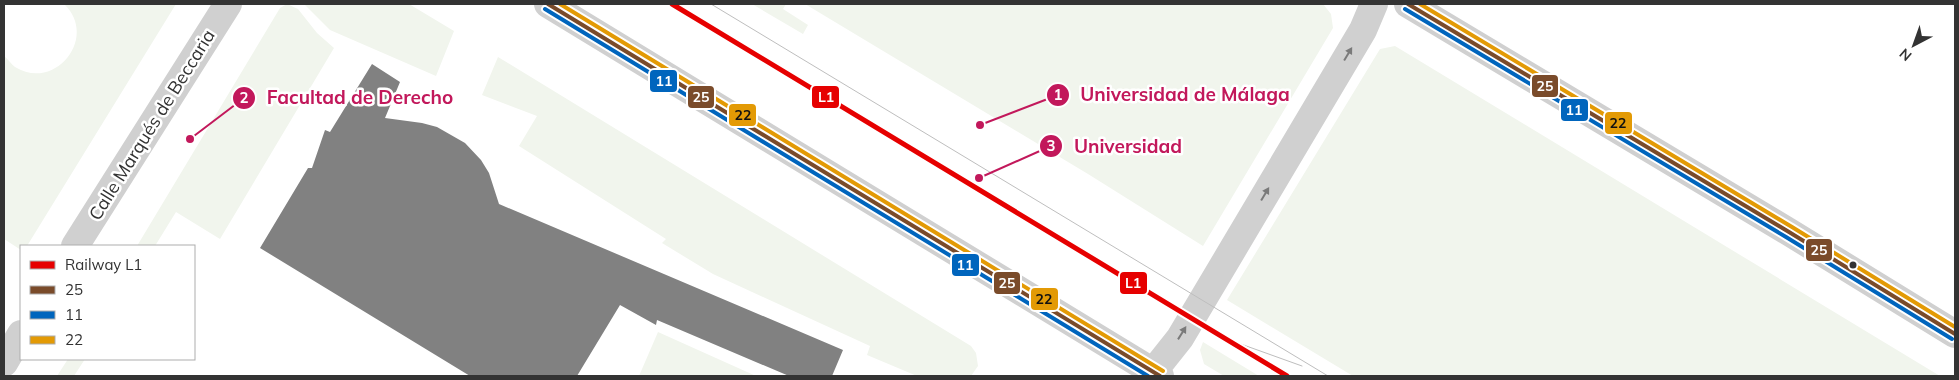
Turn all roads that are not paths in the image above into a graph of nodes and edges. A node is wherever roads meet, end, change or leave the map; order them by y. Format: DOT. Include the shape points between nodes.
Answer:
graph roads {
  1 [pos="228,4"];
  2 [pos="548,4"];
  3 [pos="1374,4"];
  4 [pos="1408,4"];
  5 [pos="76,245"];
  6 [pos="1955,334"];
  7 [pos="20,336"];
  8 [pos="4,364"];
  9 [pos="1156,374"];
  1 -- 5 [label="street, Calle Marqués de Beccaria"];
  2 -- 9 [label="street"];
  9 -- 3 [label="street, one-way" via="1363,30"];
  4 -- 6 [label="street"];
  7 -- 8 [label="street"];
}
